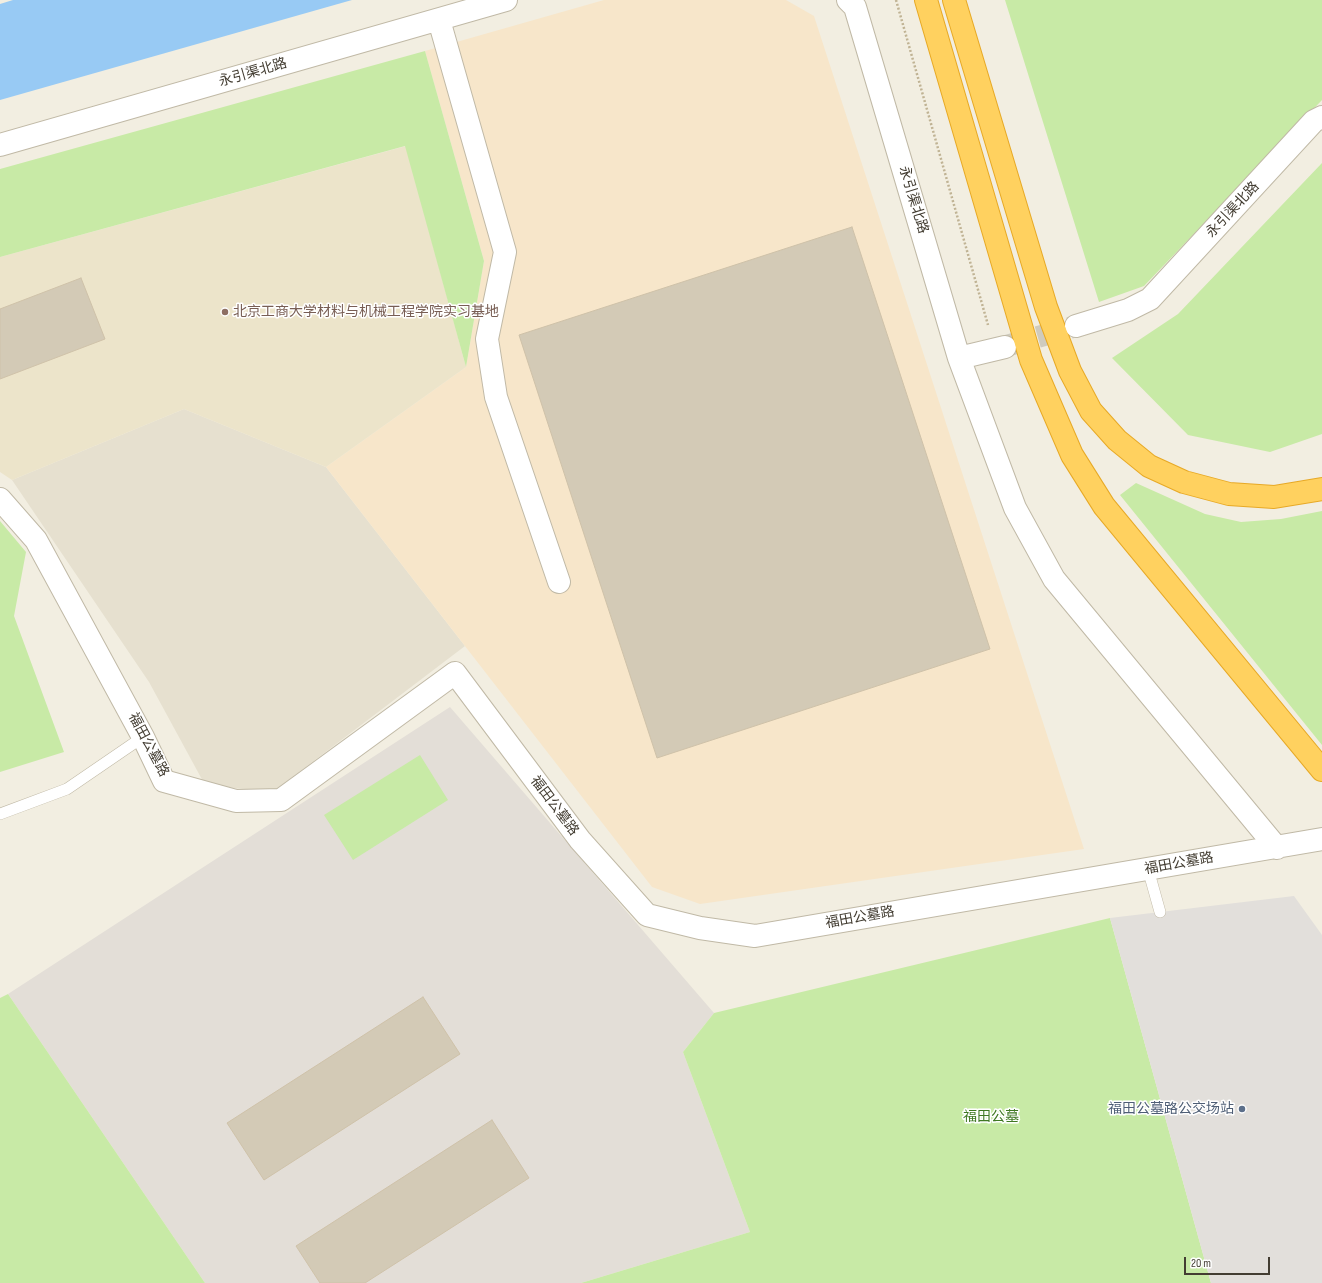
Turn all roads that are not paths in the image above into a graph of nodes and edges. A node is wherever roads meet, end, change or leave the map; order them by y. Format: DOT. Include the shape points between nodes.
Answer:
graph roads {
  1 [pos="506,0"];
  2 [pos="848,0"];
  3 [pos="926,0"];
  4 [pos="954,0"];
  5 [pos="439,20"];
  6 [pos="1322,117"];
  7 [pos="0,145"];
  8 [pos="1076,326"];
  9 [pos="1005,347"];
  10 [pos="959,358"];
  11 [pos="1322,489"];
  12 [pos="0,499"];
  13 [pos="559,582"];
  14 [pos="143,737"];
  15 [pos="1322,770"];
  16 [pos="0,814"];
  17 [pos="1322,839"];
  18 [pos="1277,848"];
  19 [pos="1148,869"];
  20 [pos="1160,912"];
  1 -- 5 [label="street, 永引渠北路"];
  2 -- 10 [label="street, 永引渠北路" via="855,7"];
  3 -- 15 [label="highway" via="1031,360 1072,455 1104,506"];
  4 -- 11 [label="highway" via="1046,307 1070,371 1091,411 1117,440 1149,466 1184,482 1229,494 1274,497"];
  5 -- 7 [label="street, 永引渠北路"];
  5 -- 13 [label="street" via="505,252 488,339 496,398"];
  6 -- 8 [label="street, 永引渠北路" via="1314,121 1150,299 1128,310"];
  9 -- 10 [label="street"];
  10 -- 18 [label="street, 永引渠北路" via="1014,508 1054,579"];
  12 -- 14 [label="street, 福田公墓路" via="36,540"];
  14 -- 16 [label="lane" via="67,789"];
  14 -- 19 [label="street, 福田公墓路" via="164,781 236,801 281,800 455,673 580,840 647,915 700,928 755,936"];
  17 -- 18 [label="street, 福田公墓路"];
  18 -- 19 [label="street, 福田公墓路"];
  19 -- 20 [label="lane"];
}
